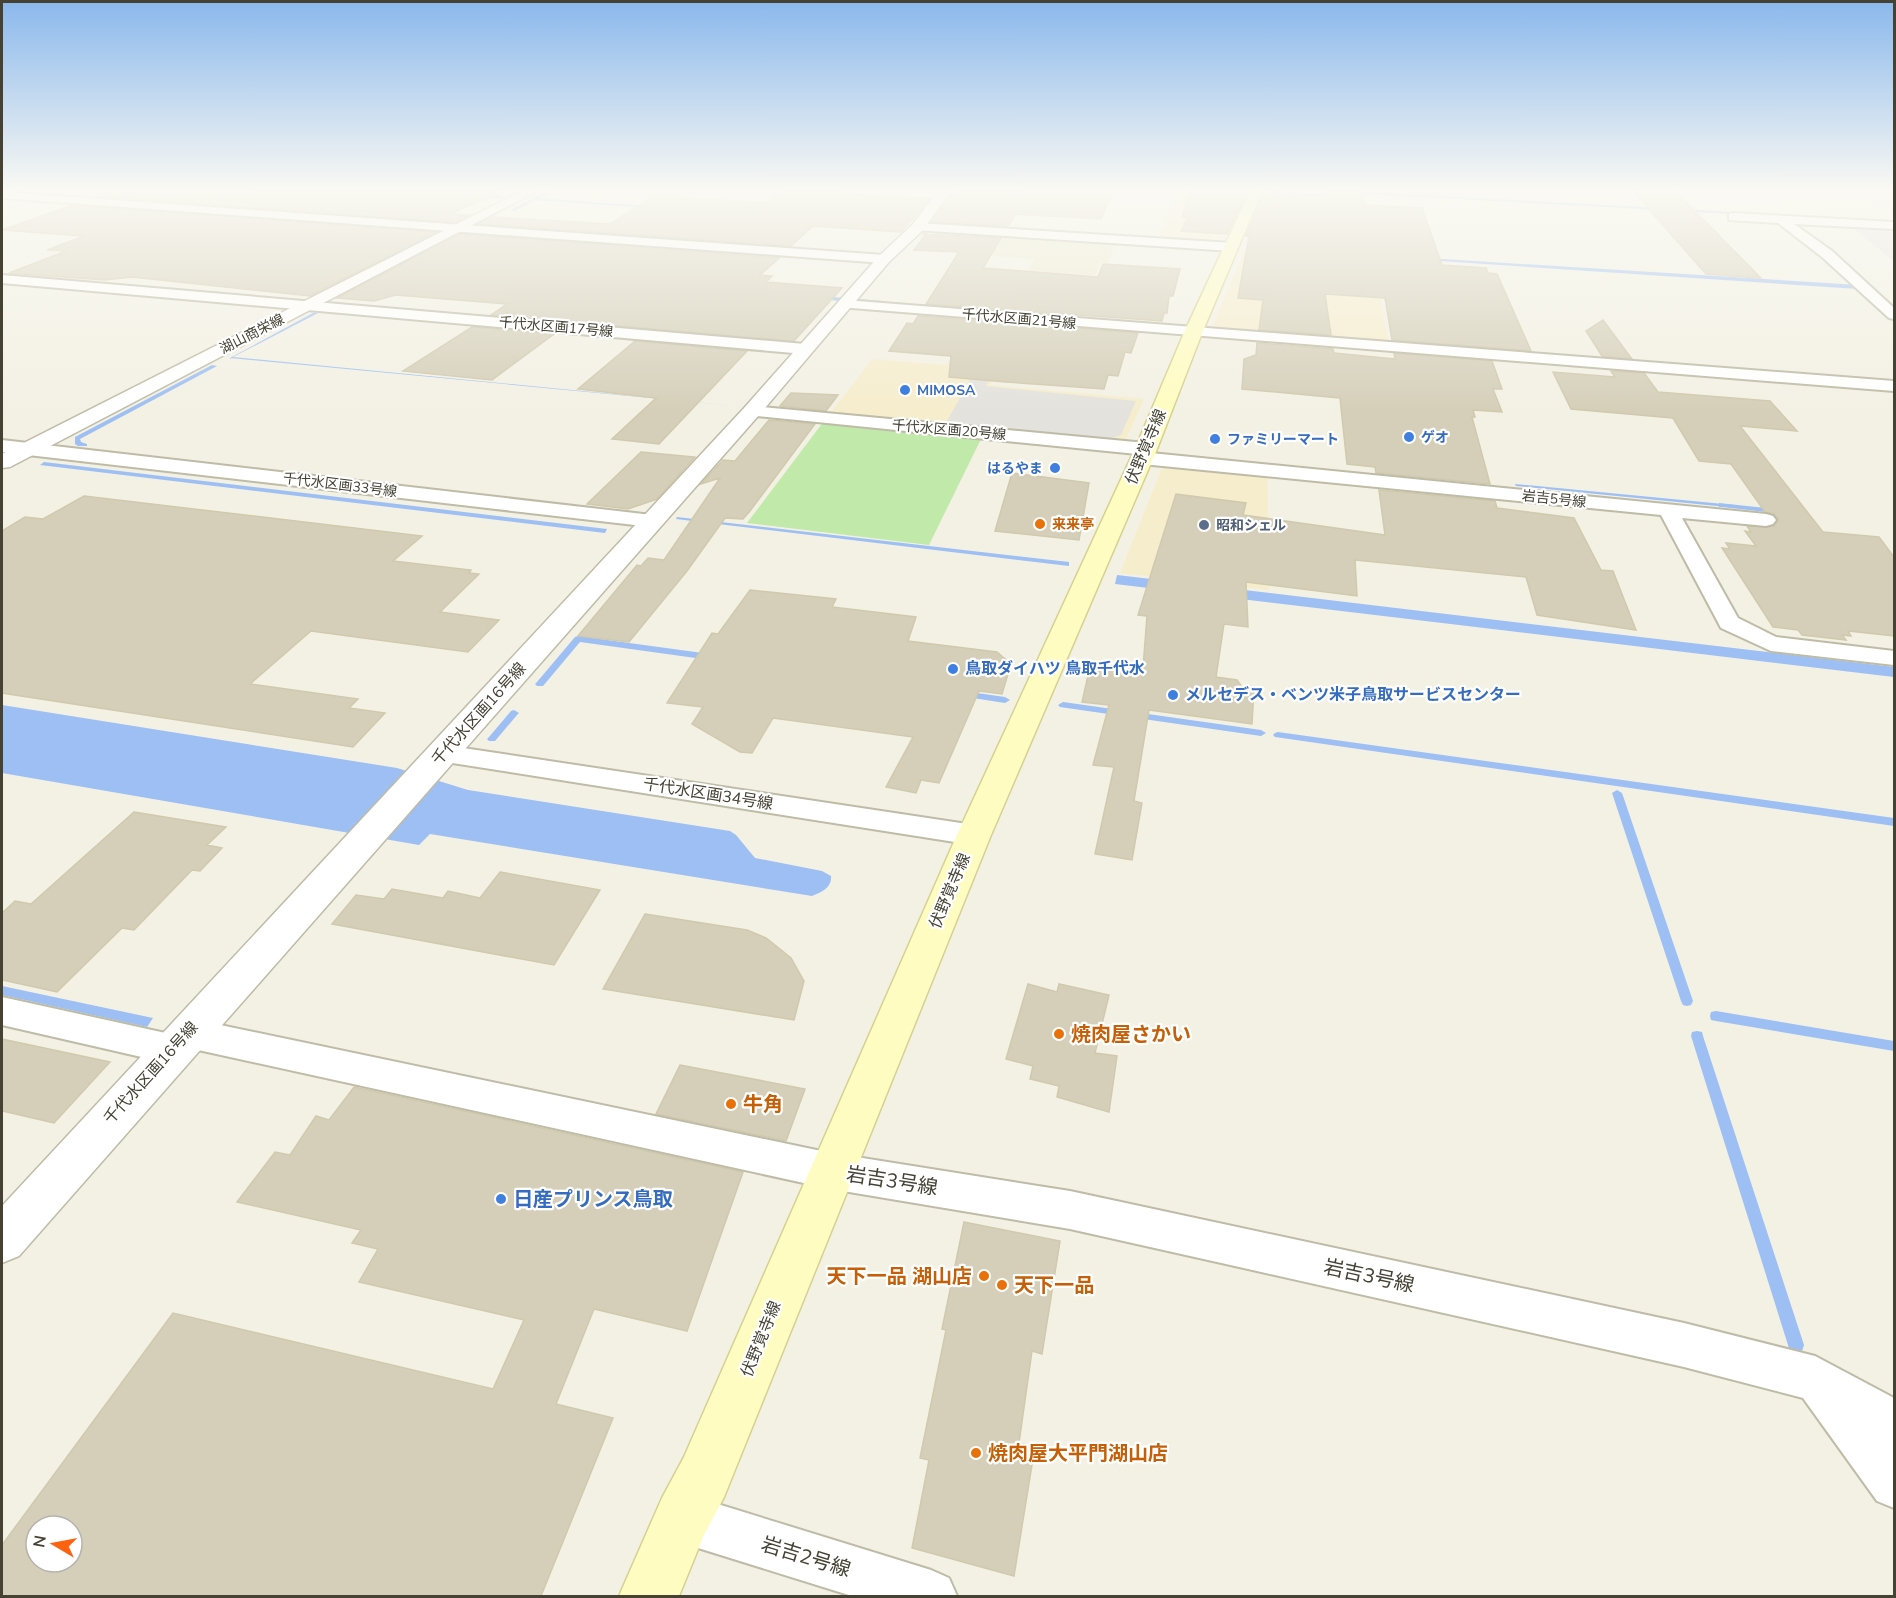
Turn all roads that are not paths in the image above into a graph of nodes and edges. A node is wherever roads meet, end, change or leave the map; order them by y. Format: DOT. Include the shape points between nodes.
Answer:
graph roads {
  1 [pos="390,264"];
  2 [pos="880,264"];
  3 [pos="1224,264"];
  4 [pos="1836,264"];
  5 [pos="2,279"];
  6 [pos="1868,290"];
  7 [pos="1894,292"];
  8 [pos="844,304"];
  9 [pos="307,306"];
  10 [pos="1894,315"];
  11 [pos="1193,333"];
  12 [pos="805,349"];
  13 [pos="1894,386"];
  14 [pos="752,411"];
  15 [pos="2,446"];
  16 [pos="27,448"];
  17 [pos="1144,454"];
  18 [pos="2,462"];
  19 [pos="1668,510"];
  20 [pos="1766,520"];
  21 [pos="652,521"];
  22 [pos="1894,658"];
  23 [pos="443,754"];
  24 [pos="974,835"];
  25 [pos="2,1011"];
  26 [pos="179,1041"];
  27 [pos="831,1171"];
  28 [pos="2,1240"];
  29 [pos="1815,1378"];
  30 [pos="1894,1423"];
  31 [pos="1894,1484"];
  32 [pos="682,1518"];
  33 [pos="649,1596"];
  34 [pos="931,1596"];
  1 -- 9 [label="street, 湖山商栄線"];
  2 -- 8 [label="street, 千代水区画16号線"];
  3 -- 11 [label="main road, 伏野覚寺線"];
  4 -- 6 [label="street"];
  5 -- 9 [label="street, 千代水区画17号線"];
  6 -- 7 [label="street"];
  6 -- 10 [label="street"];
  8 -- 11 [label="street, 千代水区画21号線"];
  8 -- 12 [label="street, 千代水区画16号線"];
  9 -- 12 [label="street, 千代水区画17号線"];
  9 -- 16 [label="street, 湖山商栄線"];
  11 -- 13 [label="street, 千代水区画21号線"];
  11 -- 17 [label="main road, 伏野覚寺線"];
  12 -- 14 [label="street, 千代水区画16号線"];
  14 -- 17 [label="street, 千代水区画20号線"];
  14 -- 21 [label="street, 千代水区画16号線"];
  15 -- 16 [label="street, 千代水区画33号線"];
  16 -- 18 [label="street, 湖山商栄線"];
  16 -- 21 [label="street, 千代水区画33号線"];
  17 -- 19 [label="street, 岩吉5号線"];
  17 -- 24 [label="main road, 伏野覚寺線"];
  19 -- 20 [label="street, 岩吉5号線"];
  19 -- 22 [label="street" via="1729,623 1771,644"];
  21 -- 23 [label="street, 千代水区画16号線"];
  23 -- 24 [label="street, 千代水区画34号線"];
  23 -- 26 [label="street, 千代水区画16号線"];
  24 -- 27 [label="main road, 伏野覚寺線"];
  25 -- 26 [label="street, 岩吉3号線"];
  26 -- 27 [label="street, 岩吉3号線"];
  26 -- 28 [label="street, 千代水区画16号線"];
  27 -- 29 [label="street, 岩吉3号線" via="1070,1210 1684,1345"];
  27 -- 32 [label="main road, 伏野覚寺線" via="704,1477"];
  29 -- 30 [label="street, 岩吉3号線"];
  29 -- 31 [label="street"];
  32 -- 33 [label="main road, 伏野覚寺線"];
  32 -- 34 [label="street, 岩吉2号線"];
}
